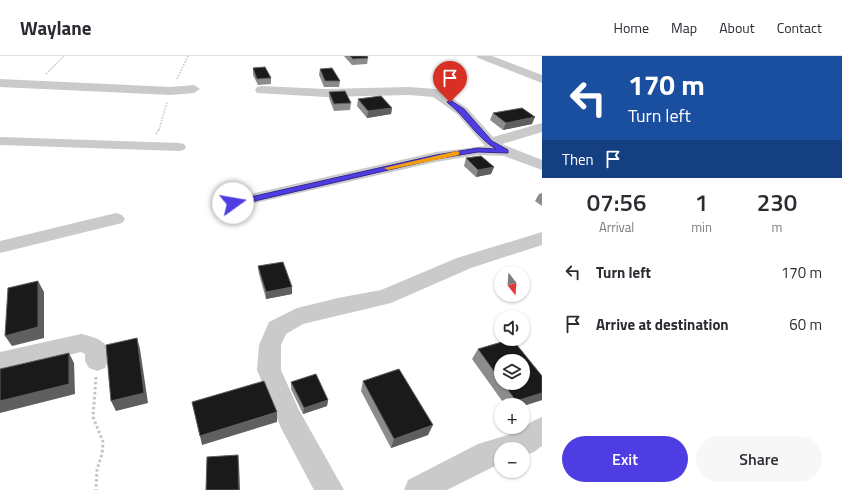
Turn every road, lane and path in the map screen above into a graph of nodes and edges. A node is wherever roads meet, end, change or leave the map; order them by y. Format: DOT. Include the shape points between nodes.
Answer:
graph roads {
  1 [pos="64,56"];
  2 [pos="482,56"];
  3 [pos="542,79"];
  4 [pos="0,83"];
  5 [pos="34,85"];
  6 [pos="194,89"];
  7 [pos="261,90"];
  8 [pos="542,127"];
  9 [pos="0,141"];
  10 [pos="490,143"];
  11 [pos="179,147"];
  12 [pos="506,152"];
  13 [pos="542,165"];
  14 [pos="233,203"];
  15 [pos="116,219"];
  16 [pos="542,238"];
  17 [pos="0,247"];
  18 [pos="97,361"];
  19 [pos="0,362"];
  20 [pos="542,430"];
  21 [pos="525,442"];
  22 [pos="494,452"];
  23 [pos="96,490"];
  24 [pos="330,490"];
  25 [pos="418,490"];
  1 -- 5 [label="path"];
  2 -- 3 [label="street"];
  4 -- 5 [label="street"];
  5 -- 6 [label="street"];
  7 -- 10 [label="street" via="436,93 462,111"];
  8 -- 10 [label="street"];
  9 -- 11 [label="street"];
  10 -- 12 [label="street"];
  12 -- 13 [label="street"];
  12 -- 14 [label="street" via="478,150 436,157"];
  15 -- 17 [label="street"];
  16 -- 24 [label="street" via="464,263 384,297 297,317 277,328 270,346 269,370 290,419"];
  18 -- 19 [label="street" via="97,350 81,343"];
  18 -- 23 [label="path" via="93,417 103,442 97,469"];
  20 -- 21 [label="street"];
  22 -- 25 [label="street"];
}
